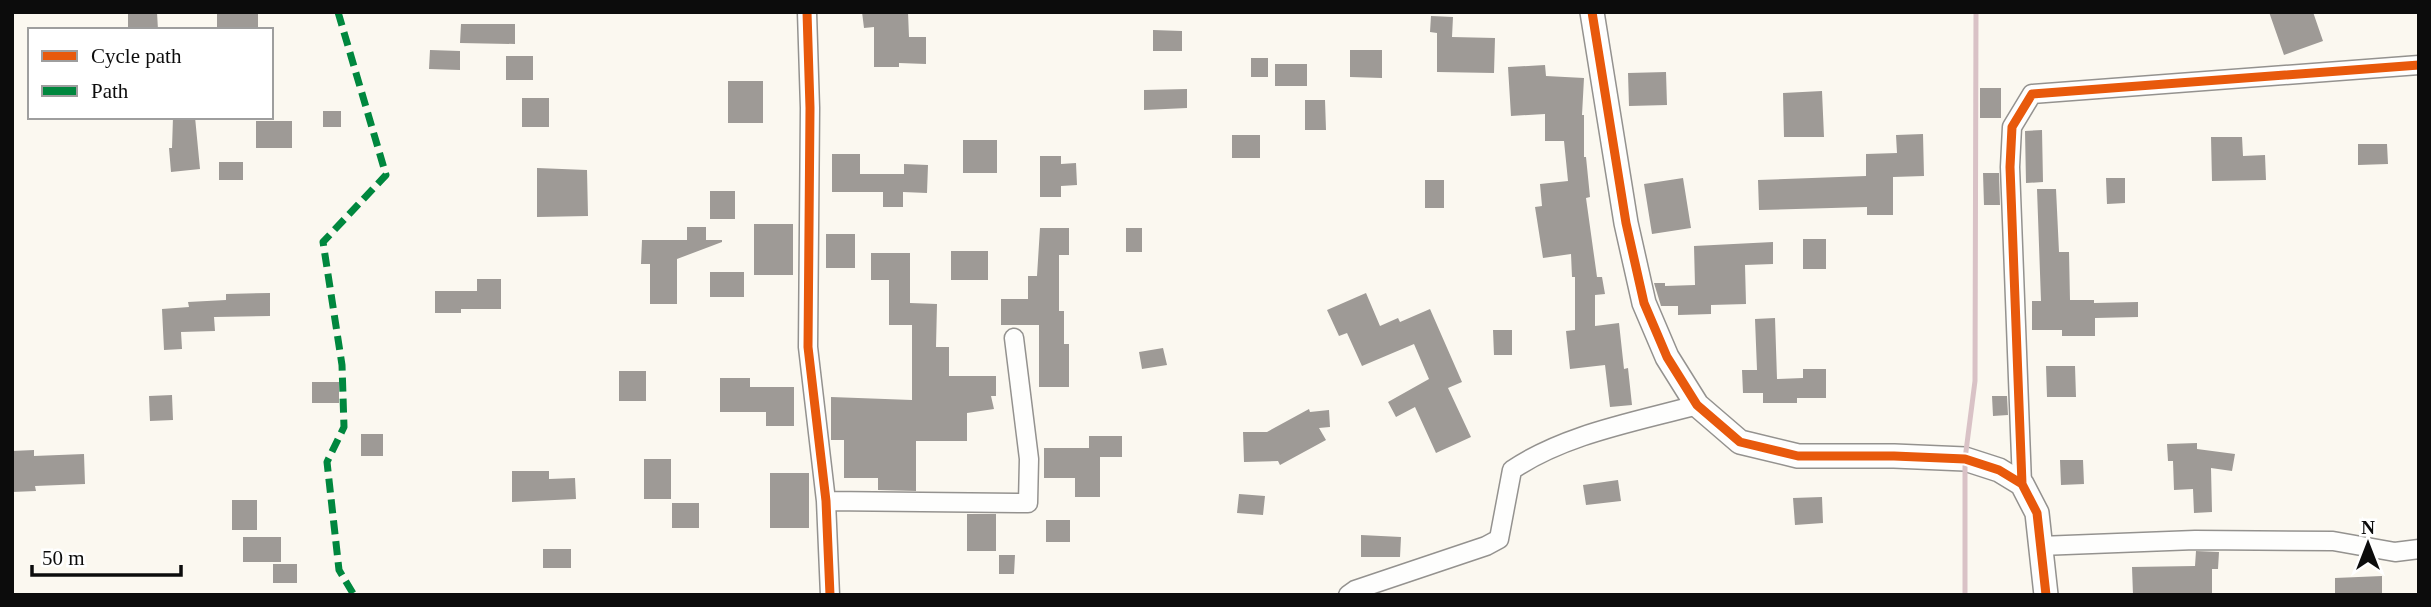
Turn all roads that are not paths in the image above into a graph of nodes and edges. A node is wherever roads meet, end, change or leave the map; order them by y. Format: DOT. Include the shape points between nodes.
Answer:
graph roads {
  1 [pos="807,12"];
  2 [pos="1592,12"];
  3 [pos="2419,65"];
  4 [pos="1014,338"];
  5 [pos="1697,405"];
  6 [pos="2022,484"];
  7 [pos="826,501"];
  8 [pos="2040,546"];
  9 [pos="2419,549"];
  10 [pos="830,595"];
  11 [pos="1348,595"];
  12 [pos="2046,595"];
  1 -- 7 [label="street" via="808,346"];
  2 -- 5 [label="street" via="1626,223 1644,303 1667,357"];
  3 -- 6 [label="street" via="2032,94 2012,127 2010,167"];
  4 -- 7 [label="street" via="1029,460 1028,503"];
  5 -- 6 [label="street" via="1740,442 1798,456 1965,460 1999,470"];
  5 -- 11 [label="street" via="1537,453 1512,470 1499,539"];
  6 -- 8 [label="street" via="2037,513"];
  7 -- 10 [label="street"];
  8 -- 9 [label="street" via="2219,540 2333,541 2395,552"];
  8 -- 12 [label="street"];
}
